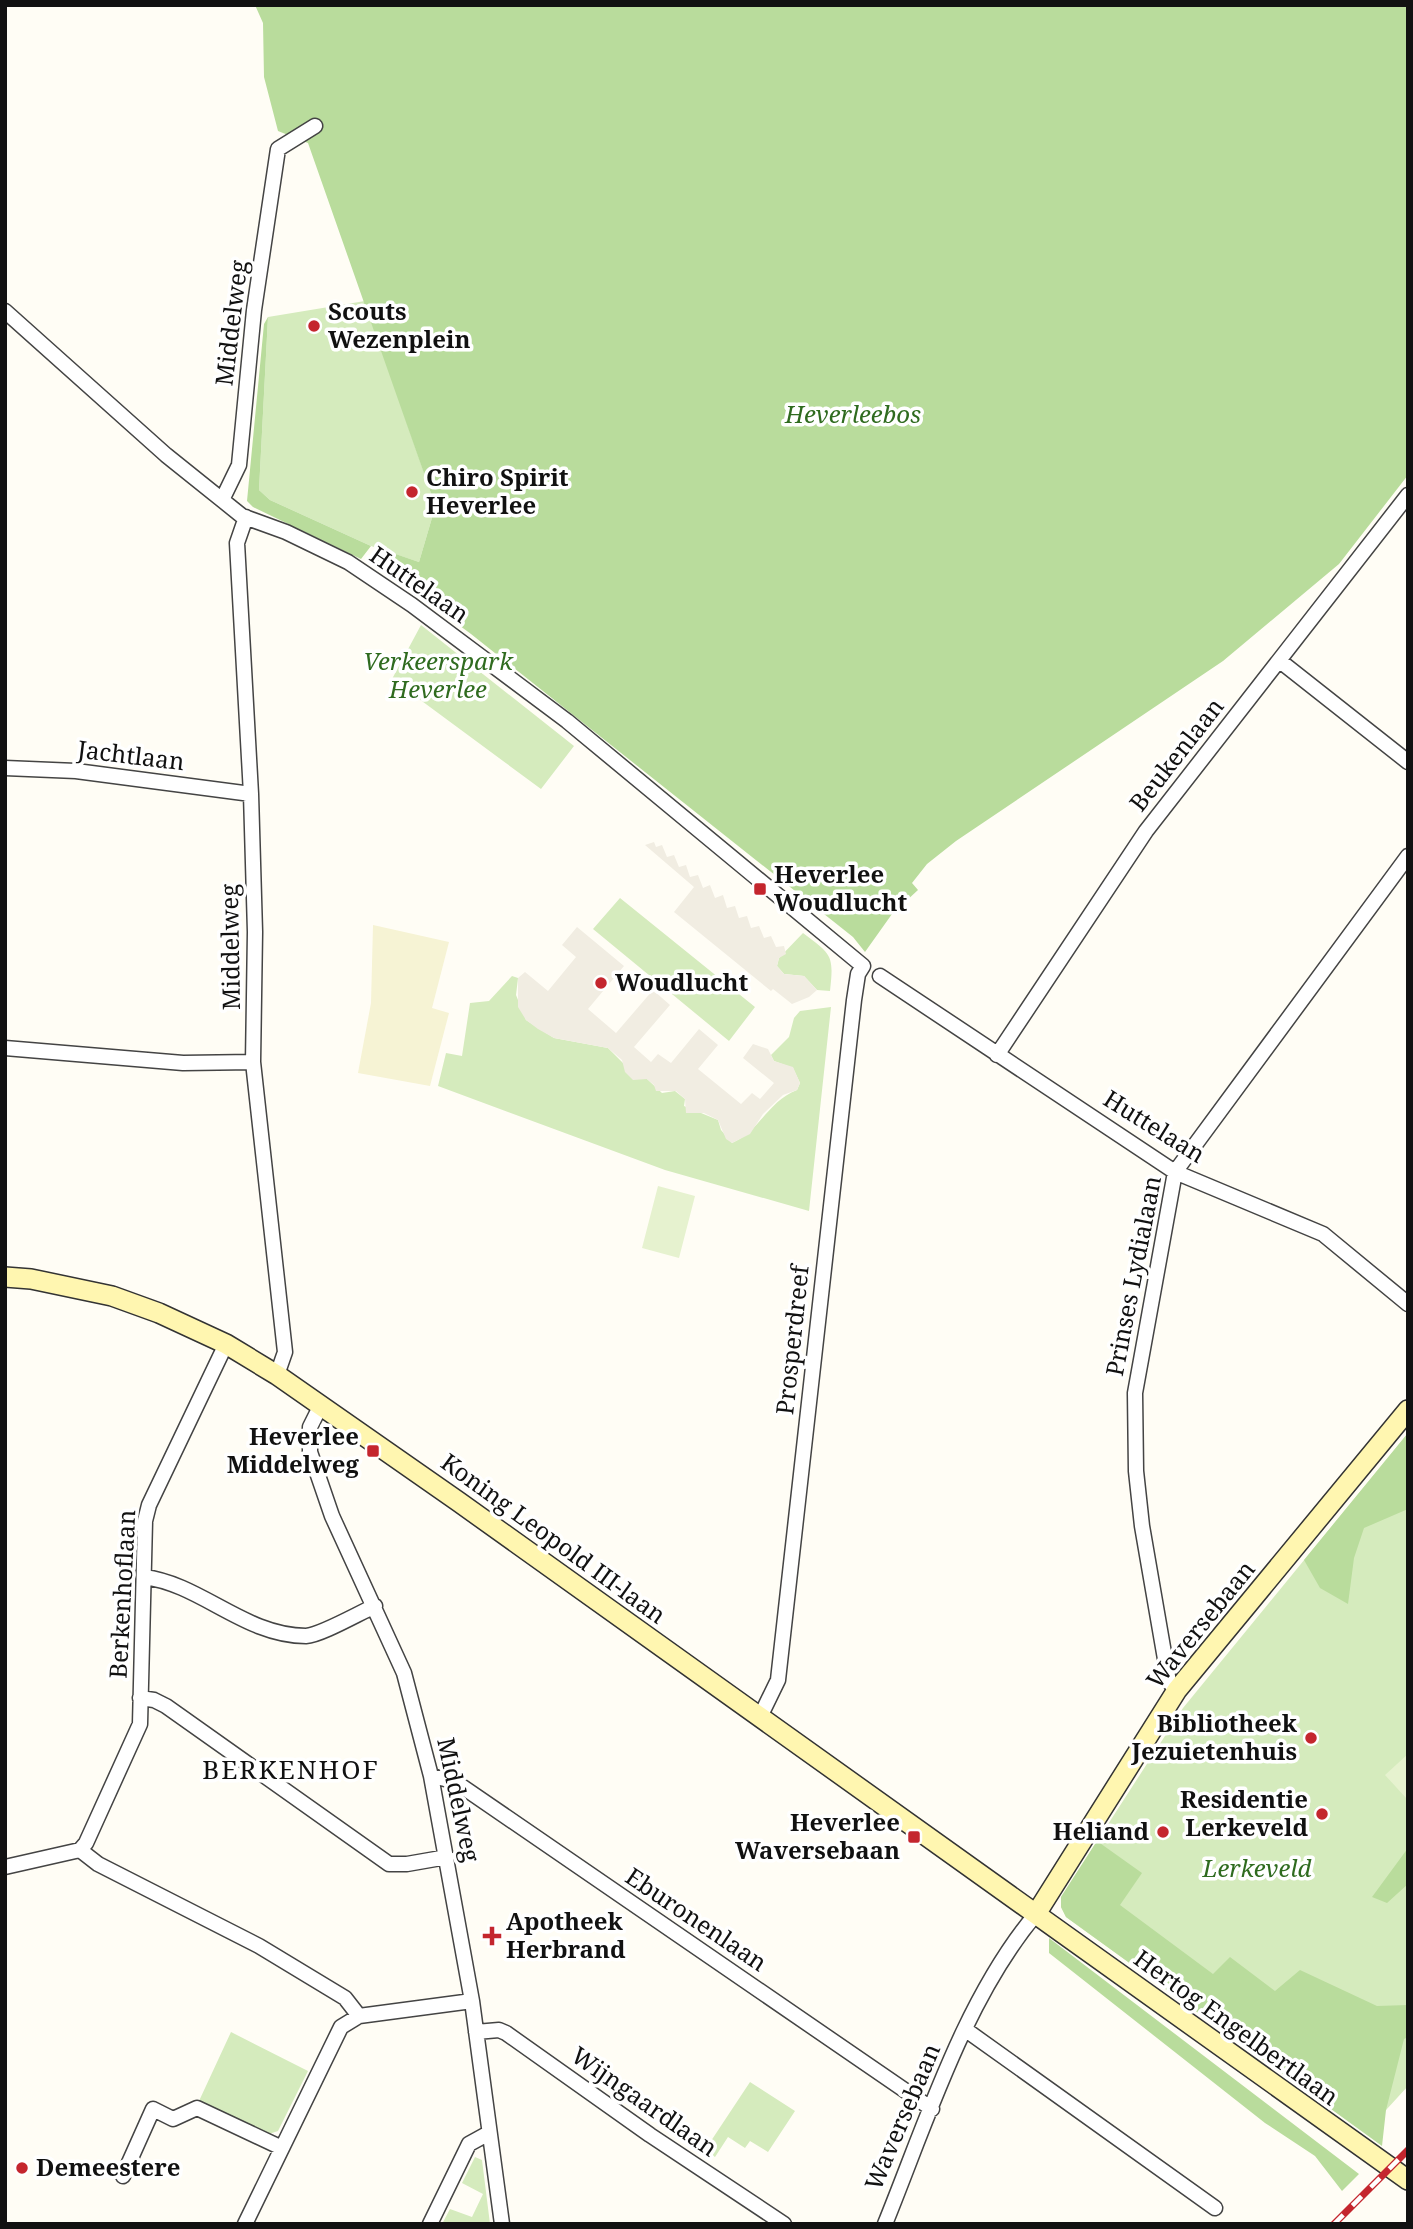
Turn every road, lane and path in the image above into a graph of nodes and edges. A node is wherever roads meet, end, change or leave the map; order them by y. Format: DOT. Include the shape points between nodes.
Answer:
graph roads {
  1 [pos="315,126"];
  2 [pos="5,311"];
  3 [pos="1408,495"];
  4 [pos="223,498"];
  5 [pos="246,517"];
  6 [pos="1280,661"];
  7 [pos="1408,762"];
  8 [pos="5,768"];
  9 [pos="251,794"];
  10 [pos="1408,856"];
  11 [pos="863,965"];
  12 [pos="880,976"];
  13 [pos="5,1048"];
  14 [pos="997,1055"];
  15 [pos="253,1062"];
  16 [pos="1175,1172"];
  17 [pos="5,1277"];
  18 [pos="1408,1304"];
  19 [pos="226,1344"];
  20 [pos="278,1376"];
  21 [pos="321,1405"];
  22 [pos="1408,1410"];
  23 [pos="144,1577"];
  24 [pos="375,1606"];
  25 [pos="1177,1690"];
  26 [pos="140,1698"];
  27 [pos="760,1717"];
  28 [pos="431,1776"];
  29 [pos="80,1850"];
  30 [pos="447,1857"];
  31 [pos="5,1867"];
  32 [pos="1036,1914"];
  33 [pos="472,2001"];
  34 [pos="359,2016"];
  35 [pos="966,2030"];
  36 [pos="476,2032"];
  37 [pos="932,2109"];
  38 [pos="489,2133"];
  39 [pos="282,2148"];
  40 [pos="123,2176"];
  41 [pos="1408,2180"];
  42 [pos="1215,2208"];
  43 [pos="245,2224"];
  44 [pos="430,2224"];
  45 [pos="502,2224"];
  46 [pos="784,2224"];
  47 [pos="885,2224"];
  1 -- 4 [label="street, Middelweg" via="278,149 254,310 239,465"];
  2 -- 4 [label="street, Huttelaan" via="156,447"];
  3 -- 6 [label="street, Beukenlaan"];
  4 -- 5 [label="street, Huttelaan"];
  5 -- 9 [label="street, Middelweg" via="237,543"];
  5 -- 11 [label="street, Huttelaan" via="348,562 412,605 567,721"];
  6 -- 7 [label="street"];
  6 -- 14 [label="street, Beukenlaan" via="1122,864"];
  8 -- 9 [label="street, Jachtlaan" via="76,771"];
  9 -- 15 [label="street, Middelweg"];
  10 -- 16 [label="street, Prinses Lydialaan"];
  11 -- 27 [label="street, Prosperdreef" via="854,1000 778,1680"];
  12 -- 14 [label="street, Huttelaan"];
  13 -- 15 [label="street" via="184,1063"];
  14 -- 16 [label="street, Huttelaan"];
  15 -- 20 [label="street, Middelweg" via="285,1352"];
  16 -- 18 [label="street, Huttelaan" via="1323,1234"];
  16 -- 25 [label="street, Prinses Lydialaan" via="1135,1393 1142,1526 1169,1682"];
  17 -- 19 [label="street, Koning Leopold III-laan" via="112,1296"];
  19 -- 20 [label="street, Koning Leopold III-laan"];
  19 -- 23 [label="street, Berkenhoflaan" via="149,1504"];
  20 -- 21 [label="street, Koning Leopold III-laan"];
  21 -- 24 [label="street, Middelweg" via="310,1427 310,1452 332,1516"];
  21 -- 27 [label="street, Koning Leopold III-laan"];
  22 -- 25 [label="street, Waversebaan"];
  23 -- 24 [label="street" via="163,1579 254,1625 307,1636"];
  23 -- 26 [label="street, Berkenhoflaan"];
  24 -- 28 [label="street, Middelweg" via="404,1673"];
  25 -- 32 [label="street, Waversebaan"];
  26 -- 29 [label="street, Berkenhoflaan" via="137,1735"];
  26 -- 30 [label="street" via="166,1706 389,1864"];
  27 -- 32 [label="street, Koning Leopold III-laan"];
  28 -- 30 [label="street, Middelweg"];
  28 -- 37 [label="street, Eburonenlaan" via="454,1781"];
  29 -- 31 [label="street"];
  29 -- 34 [label="street" via="98,1864 281,1959 345,1998"];
  30 -- 33 [label="street, Middelweg"];
  32 -- 35 [label="street, Waversebaan"];
  32 -- 41 [label="street, Hertog Engelbertlaan"];
  33 -- 34 [label="street"];
  33 -- 36 [label="street, Middelweg"];
  34 -- 39 [label="street" via="341,2028"];
  35 -- 37 [label="street, Waversebaan"];
  35 -- 42 [label="street, Waversebaan"];
  36 -- 38 [label="street, Middelweg"];
  36 -- 46 [label="street, Wijngaardlaan" via="506,2033"];
  37 -- 47 [label="street, Waversebaan"];
  38 -- 44 [label="street" via="468,2144"];
  38 -- 45 [label="street, Middelweg"];
  39 -- 40 [label="street" via="197,2108 173,2119 152,2109"];
  39 -- 43 [label="street"];
}
